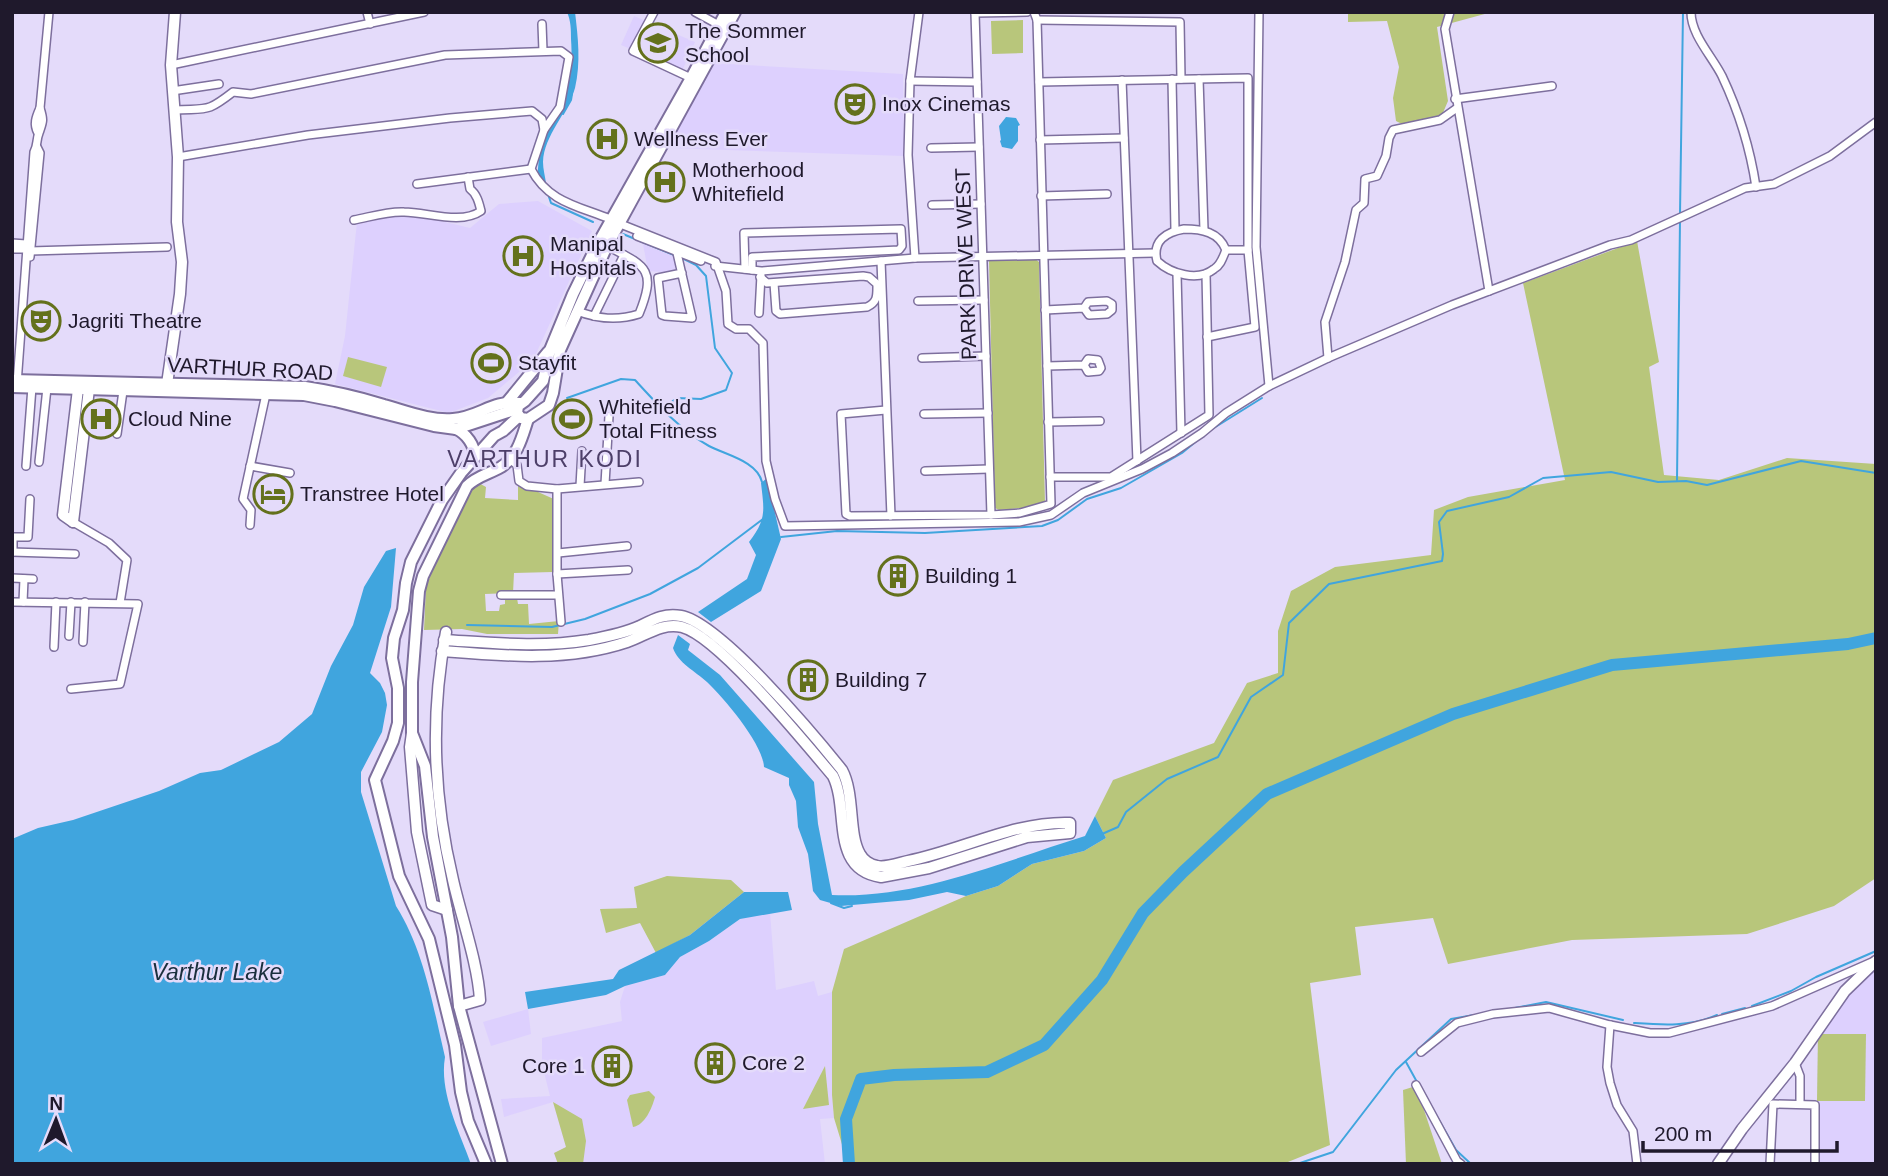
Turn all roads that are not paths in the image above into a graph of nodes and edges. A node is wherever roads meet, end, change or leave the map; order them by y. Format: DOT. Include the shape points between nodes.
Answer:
graph roads {
  1 [pos="49,12"];
  2 [pos="175,12"];
  3 [pos="367,12"];
  4 [pos="424,12"];
  5 [pos="654,12"];
  6 [pos="695,12"];
  7 [pos="726,12"];
  8 [pos="735,12"];
  9 [pos="919,12"];
  10 [pos="1027,12"];
  11 [pos="1259,12"];
  12 [pos="1450,12"];
  13 [pos="1691,12"];
  14 [pos="974,13"];
  15 [pos="1035,16"];
  16 [pos="370,24"];
  17 [pos="542,24"];
  18 [pos="719,25"];
  19 [pos="543,51"];
  20 [pos="172,65"];
  21 [pos="691,78"];
  22 [pos="1171,79"];
  23 [pos="1181,79"];
  24 [pos="1199,79"];
  25 [pos="1122,80"];
  26 [pos="910,81"];
  27 [pos="977,82"];
  28 [pos="1039,82"];
  29 [pos="219,84"];
  30 [pos="1552,86"];
  31 [pos="172,91"];
  32 [pos="1455,99"];
  33 [pos="1457,108"];
  34 [pos="175,110"];
  35 [pos="1876,122"];
  36 [pos="544,130"];
  37 [pos="1124,138"];
  38 [pos="1040,140"];
  39 [pos="931,148"];
  40 [pos="979,148"];
  41 [pos="178,157"];
  42 [pos="531,169"];
  43 [pos="468,177"];
  44 [pos="417,184"];
  45 [pos="1756,187"];
  46 [pos="1107,194"];
  47 [pos="1041,196"];
  48 [pos="981,204"];
  49 [pos="933,205"];
  50 [pos="354,220"];
  51 [pos="614,223"];
  52 [pos="1175,230"];
  53 [pos="1204,230"];
  54 [pos="12,243"];
  55 [pos="607,246"];
  56 [pos="167,247"];
  57 [pos="27,248"];
  58 [pos="12,249"];
  59 [pos="1226,250"];
  60 [pos="1248,250"];
  61 [pos="677,253"];
  62 [pos="1043,253"];
  63 [pos="1128,253"];
  64 [pos="1155,253"];
  65 [pos="624,255"];
  66 [pos="983,256"];
  67 [pos="748,257"];
  68 [pos="915,258"];
  69 [pos="881,261"];
  70 [pos="718,267"];
  71 [pos="755,272"];
  72 [pos="682,273"];
  73 [pos="1177,274"];
  74 [pos="1206,274"];
  75 [pos="774,283"];
  76 [pos="1489,291"];
  77 [pos="984,300"];
  78 [pos="918,301"];
  79 [pos="1084,308"];
  80 [pos="1045,310"];
  81 [pos="577,311"];
  82 [pos="759,313"];
  83 [pos="594,316"];
  84 [pos="1207,337"];
  85 [pos="550,350"];
  86 [pos="986,356"];
  87 [pos="922,358"];
  88 [pos="1328,358"];
  89 [pos="1084,365"];
  90 [pos="1047,366"];
  91 [pos="16,384"];
  92 [pos="167,384"];
  93 [pos="1269,386"];
  94 [pos="32,387"];
  95 [pos="47,388"];
  96 [pos="84,389"];
  97 [pos="123,391"];
  98 [pos="266,394"];
  99 [pos="521,409"];
  100 [pos="886,410"];
  101 [pos="988,413"];
  102 [pos="924,414"];
  103 [pos="609,416"];
  104 [pos="1100,421"];
  105 [pos="1048,422"];
  106 [pos="456,429"];
  107 [pos="1181,433"];
  108 [pos="117,434"];
  109 [pos="582,451"];
  110 [pos="475,457"];
  111 [pos="510,459"];
  112 [pos="1137,461"];
  113 [pos="40,462"];
  114 [pos="26,466"];
  115 [pos="250,466"];
  116 [pos="989,469"];
  117 [pos="925,471"];
  118 [pos="290,473"];
  119 [pos="1050,477"];
  120 [pos="639,482"];
  121 [pos="462,483"];
  122 [pos="606,484"];
  123 [pos="580,486"];
  124 [pos="557,489"];
  125 [pos="30,499"];
  126 [pos="991,515"];
  127 [pos="891,516"];
  128 [pos="73,522"];
  129 [pos="250,526"];
  130 [pos="627,546"];
  131 [pos="13,552"];
  132 [pos="558,553"];
  133 [pos="75,554"];
  134 [pos="628,570"];
  135 [pos="557,574"];
  136 [pos="12,578"];
  137 [pos="558,594"];
  138 [pos="501,595"];
  139 [pos="12,602"];
  140 [pos="23,602"];
  141 [pos="56,602"];
  142 [pos="71,602"];
  143 [pos="85,603"];
  144 [pos="120,603"];
  145 [pos="561,622"];
  146 [pos="703,633"];
  147 [pos="69,636"];
  148 [pos="83,642"];
  149 [pos="550,644"];
  150 [pos="54,647"];
  151 [pos="442,651"];
  152 [pos="551,656"];
  153 [pos="71,689"];
  154 [pos="412,733"];
  155 [pos="430,765"];
  156 [pos="1070,828"];
  157 [pos="447,910"];
  158 [pos="1876,961"];
  159 [pos="459,1006"];
  160 [pos="1610,1025"];
  161 [pos="1421,1052"];
  162 [pos="1795,1063"];
  163 [pos="1416,1085"];
  164 [pos="1800,1104"];
  165 [pos="486,1164"];
  166 [pos="502,1164"];
  167 [pos="1461,1164"];
  168 [pos="1637,1164"];
  169 [pos="1718,1164"];
  170 [pos="1770,1164"];
  171 [pos="1815,1164"];
  1 -- 57 [label="street" via="35,128 40,153"];
  2 -- 20 [label="street"];
  3 -- 16 [label="street"];
  4 -- 16 [label="street"];
  5 -- 21 [label="street" via="633,51"];
  6 -- 18 [label="street"];
  7 -- 18 [label="main road"];
  8 -- 51 [label="main road"];
  9 -- 26 [label="street"];
  10 -- 14 [label="street"];
  11 -- 93 [label="street" via="1256,247"];
  12 -- 32 [label="street" via="1445,29"];
  13 -- 45 [label="street" via="1691,23 1742,121"];
  14 -- 27 [label="street, PARK DRIVE WEST"];
  15 -- 23 [label="street" via="1180,22"];
  15 -- 28 [label="street"];
  16 -- 20 [label="street"];
  17 -- 19 [label="street"];
  18 -- 21 [label="main road"];
  19 -- 34 [label="street" via="444,55 251,94 233,92 208,109"];
  19 -- 36 [label="street" via="561,51 569,57 560,107"];
  20 -- 31 [label="street"];
  21 -- 51 [label="main road"];
  22 -- 23 [label="street"];
  22 -- 25 [label="street"];
  22 -- 52 [label="street"];
  23 -- 24 [label="street"];
  24 -- 53 [label="street"];
  24 -- 60 [label="street" via="1248,78"];
  25 -- 28 [label="street"];
  25 -- 37 [label="street"];
  26 -- 27 [label="street"];
  26 -- 68 [label="street" via="908,155"];
  27 -- 40 [label="street, PARK DRIVE WEST"];
  28 -- 38 [label="street"];
  29 -- 31 [label="street"];
  30 -- 32 [label="street"];
  31 -- 34 [label="street"];
  32 -- 33 [label="street"];
  33 -- 76 [label="street"];
  33 -- 88 [label="street" via="1440,120 1393,130 1377,176 1365,179 1364,203 1356,210 1325,322"];
  34 -- 41 [label="street"];
  35 -- 45 [label="street" via="1830,156 1768,186"];
  36 -- 41 [label="street" via="542,119 532,111 516,112 307,135"];
  36 -- 42 [label="street"];
  37 -- 38 [label="street"];
  37 -- 63 [label="street"];
  38 -- 47 [label="street"];
  39 -- 40 [label="street"];
  40 -- 48 [label="street, PARK DRIVE WEST"];
  41 -- 92 [label="street" via="182,262"];
  42 -- 43 [label="street"];
  42 -- 51 [label="street" via="542,187 559,200"];
  43 -- 44 [label="street"];
  43 -- 50 [label="street" via="480,204 481,211 474,216 401,211"];
  45 -- 76 [label="street" via="1709,202 1631,240"];
  46 -- 47 [label="street"];
  47 -- 62 [label="street"];
  48 -- 49 [label="street"];
  48 -- 66 [label="street, PARK DRIVE WEST"];
  51 -- 55 [label="main road"];
  51 -- 61 [label="street"];
  51 -- 70 [label="street" via="716,262"];
  51 -- 85 [label="main road" via="573,294"];
  52 -- 53 [label="street"];
  52 -- 64 [label="street" via="1158,242"];
  53 -- 59 [label="street" via="1222,241"];
  54 -- 57 [label="street"];
  55 -- 65 [label="street"];
  55 -- 81 [label="main road"];
  56 -- 57 [label="street"];
  57 -- 58 [label="street"];
  57 -- 91 [label="street"];
  59 -- 60 [label="street"];
  59 -- 74 [label="street" via="1221,262"];
  60 -- 84 [label="street" via="1255,327"];
  61 -- 70 [label="street"];
  61 -- 72 [label="street"];
  62 -- 63 [label="street"];
  62 -- 66 [label="street"];
  62 -- 80 [label="street"];
  63 -- 64 [label="street"];
  63 -- 112 [label="street"];
  64 -- 73 [label="street" via="1157,261"];
  65 -- 83 [label="street"];
  65 -- 83 [label="street" via="642,265 648,276 639,314"];
  66 -- 68 [label="street"];
  66 -- 77 [label="street, PARK DRIVE WEST"];
  67 -- 67 [label="street" via="743,233 901,229 899,250"];
  67 -- 71 [label="street"];
  68 -- 69 [label="street"];
  69 -- 71 [label="street"];
  69 -- 100 [label="street"];
  70 -- 71 [label="street"];
  70 -- 93 [label="street" via="726,292 728,324 749,329 763,343 766,461 785,526 981,524 1051,515 1083,494 1172,453"];
  71 -- 75 [label="street" via="767,284"];
  71 -- 82 [label="street"];
  72 -- 72 [label="street" via="692,318 662,315 657,279"];
  73 -- 74 [label="street"];
  73 -- 107 [label="street"];
  74 -- 84 [label="street"];
  75 -- 75 [label="street" via="869,277 877,284 877,299 867,307 780,314"];
  76 -- 88 [label="street"];
  77 -- 78 [label="street"];
  77 -- 86 [label="street, PARK DRIVE WEST"];
  79 -- 80 [label="street"];
  80 -- 90 [label="street"];
  81 -- 83 [label="street"];
  81 -- 99 [label="main road" via="560,350 549,405"];
  84 -- 107 [label="street" via="1209,415"];
  85 -- 99 [label="main road"];
  85 -- 99 [label="main road" via="542,381"];
  86 -- 87 [label="street"];
  86 -- 101 [label="street, PARK DRIVE WEST"];
  88 -- 93 [label="street"];
  89 -- 90 [label="street"];
  90 -- 105 [label="street"];
  91 -- 92 [label="main road, VARTHUR ROAD"];
  91 -- 94 [label="main road, VARTHUR ROAD"];
  92 -- 99 [label="main road, VARTHUR ROAD" via="305,387 434,419 469,416 495,404"];
  94 -- 95 [label="main road, VARTHUR ROAD"];
  94 -- 114 [label="street"];
  95 -- 96 [label="main road, VARTHUR ROAD"];
  95 -- 113 [label="street"];
  96 -- 97 [label="main road, VARTHUR ROAD"];
  96 -- 128 [label="street"];
  97 -- 98 [label="main road, VARTHUR ROAD"];
  97 -- 108 [label="street"];
  98 -- 106 [label="main road, VARTHUR ROAD" via="321,398"];
  98 -- 115 [label="street"];
  99 -- 106 [label="main road, VARTHUR ROAD"];
  99 -- 110 [label="main road"];
  99 -- 111 [label="main road" via="520,447"];
  100 -- 127 [label="street"];
  100 -- 127 [label="street" via="841,414 846,514"];
  101 -- 102 [label="street"];
  101 -- 116 [label="street, PARK DRIVE WEST"];
  103 -- 122 [label="street"];
  104 -- 105 [label="street"];
  105 -- 119 [label="street"];
  106 -- 110 [label="main road" via="475,449"];
  107 -- 112 [label="street"];
  109 -- 123 [label="street"];
  110 -- 121 [label="main road"];
  111 -- 121 [label="main road"];
  111 -- 124 [label="street" via="517,465 519,481"];
  112 -- 119 [label="street" via="1111,477"];
  115 -- 118 [label="street"];
  115 -- 129 [label="street" via="243,501 251,510"];
  116 -- 117 [label="street"];
  116 -- 126 [label="street, PARK DRIVE WEST"];
  119 -- 126 [label="street" via="1051,504"];
  120 -- 122 [label="street"];
  121 -- 154 [label="main road" via="419,592"];
  121 -- 165 [label="main road" via="442,499 411,562 392,658 398,723 376,780 399,876 429,939 468,1121"];
  122 -- 123 [label="street"];
  123 -- 124 [label="street"];
  124 -- 132 [label="street"];
  125 -- 131 [label="street" via="28,537 13,537"];
  126 -- 127 [label="street"];
  128 -- 144 [label="street" via="109,543 127,560"];
  130 -- 132 [label="street"];
  131 -- 133 [label="street"];
  132 -- 135 [label="street"];
  134 -- 135 [label="street"];
  135 -- 137 [label="street"];
  136 -- 140 [label="street" via="28,579"];
  137 -- 138 [label="street"];
  137 -- 145 [label="street"];
  139 -- 140 [label="street"];
  140 -- 141 [label="street"];
  141 -- 142 [label="street"];
  141 -- 150 [label="street"];
  142 -- 143 [label="street"];
  142 -- 147 [label="street"];
  143 -- 144 [label="street"];
  143 -- 148 [label="street"];
  144 -- 153 [label="street" via="138,604 120,684"];
  146 -- 149 [label="street" via="689,618 664,616 608,635"];
  146 -- 152 [label="street" via="660,627 628,642"];
  146 -- 156 [label="street" via="756,673 842,770 857,848 868,862 880,867 926,857 1003,839 1034,825"];
  149 -- 151 [label="street" via="445,636"];
  149 -- 152 [label="street"];
  151 -- 152 [label="street"];
  151 -- 155 [label="street"];
  154 -- 155 [label="main road"];
  154 -- 157 [label="street" via="417,832 432,905"];
  155 -- 157 [label="main road" via="433,837"];
  155 -- 159 [label="street" via="480,992 480,1000"];
  157 -- 159 [label="main road"];
  158 -- 160 [label="street" via="1772,1006 1694,1028 1669,1033"];
  158 -- 162 [label="street" via="1844,991"];
  159 -- 166 [label="main road"];
  160 -- 161 [label="street" via="1549,1007 1493,1014 1457,1023"];
  160 -- 168 [label="street" via="1610,1083 1633,1131"];
  162 -- 164 [label="street"];
  162 -- 169 [label="street"];
  163 -- 167 [label="street"];
  164 -- 170 [label="street" via="1773,1104"];
  164 -- 171 [label="street" via="1815,1105"];
}
